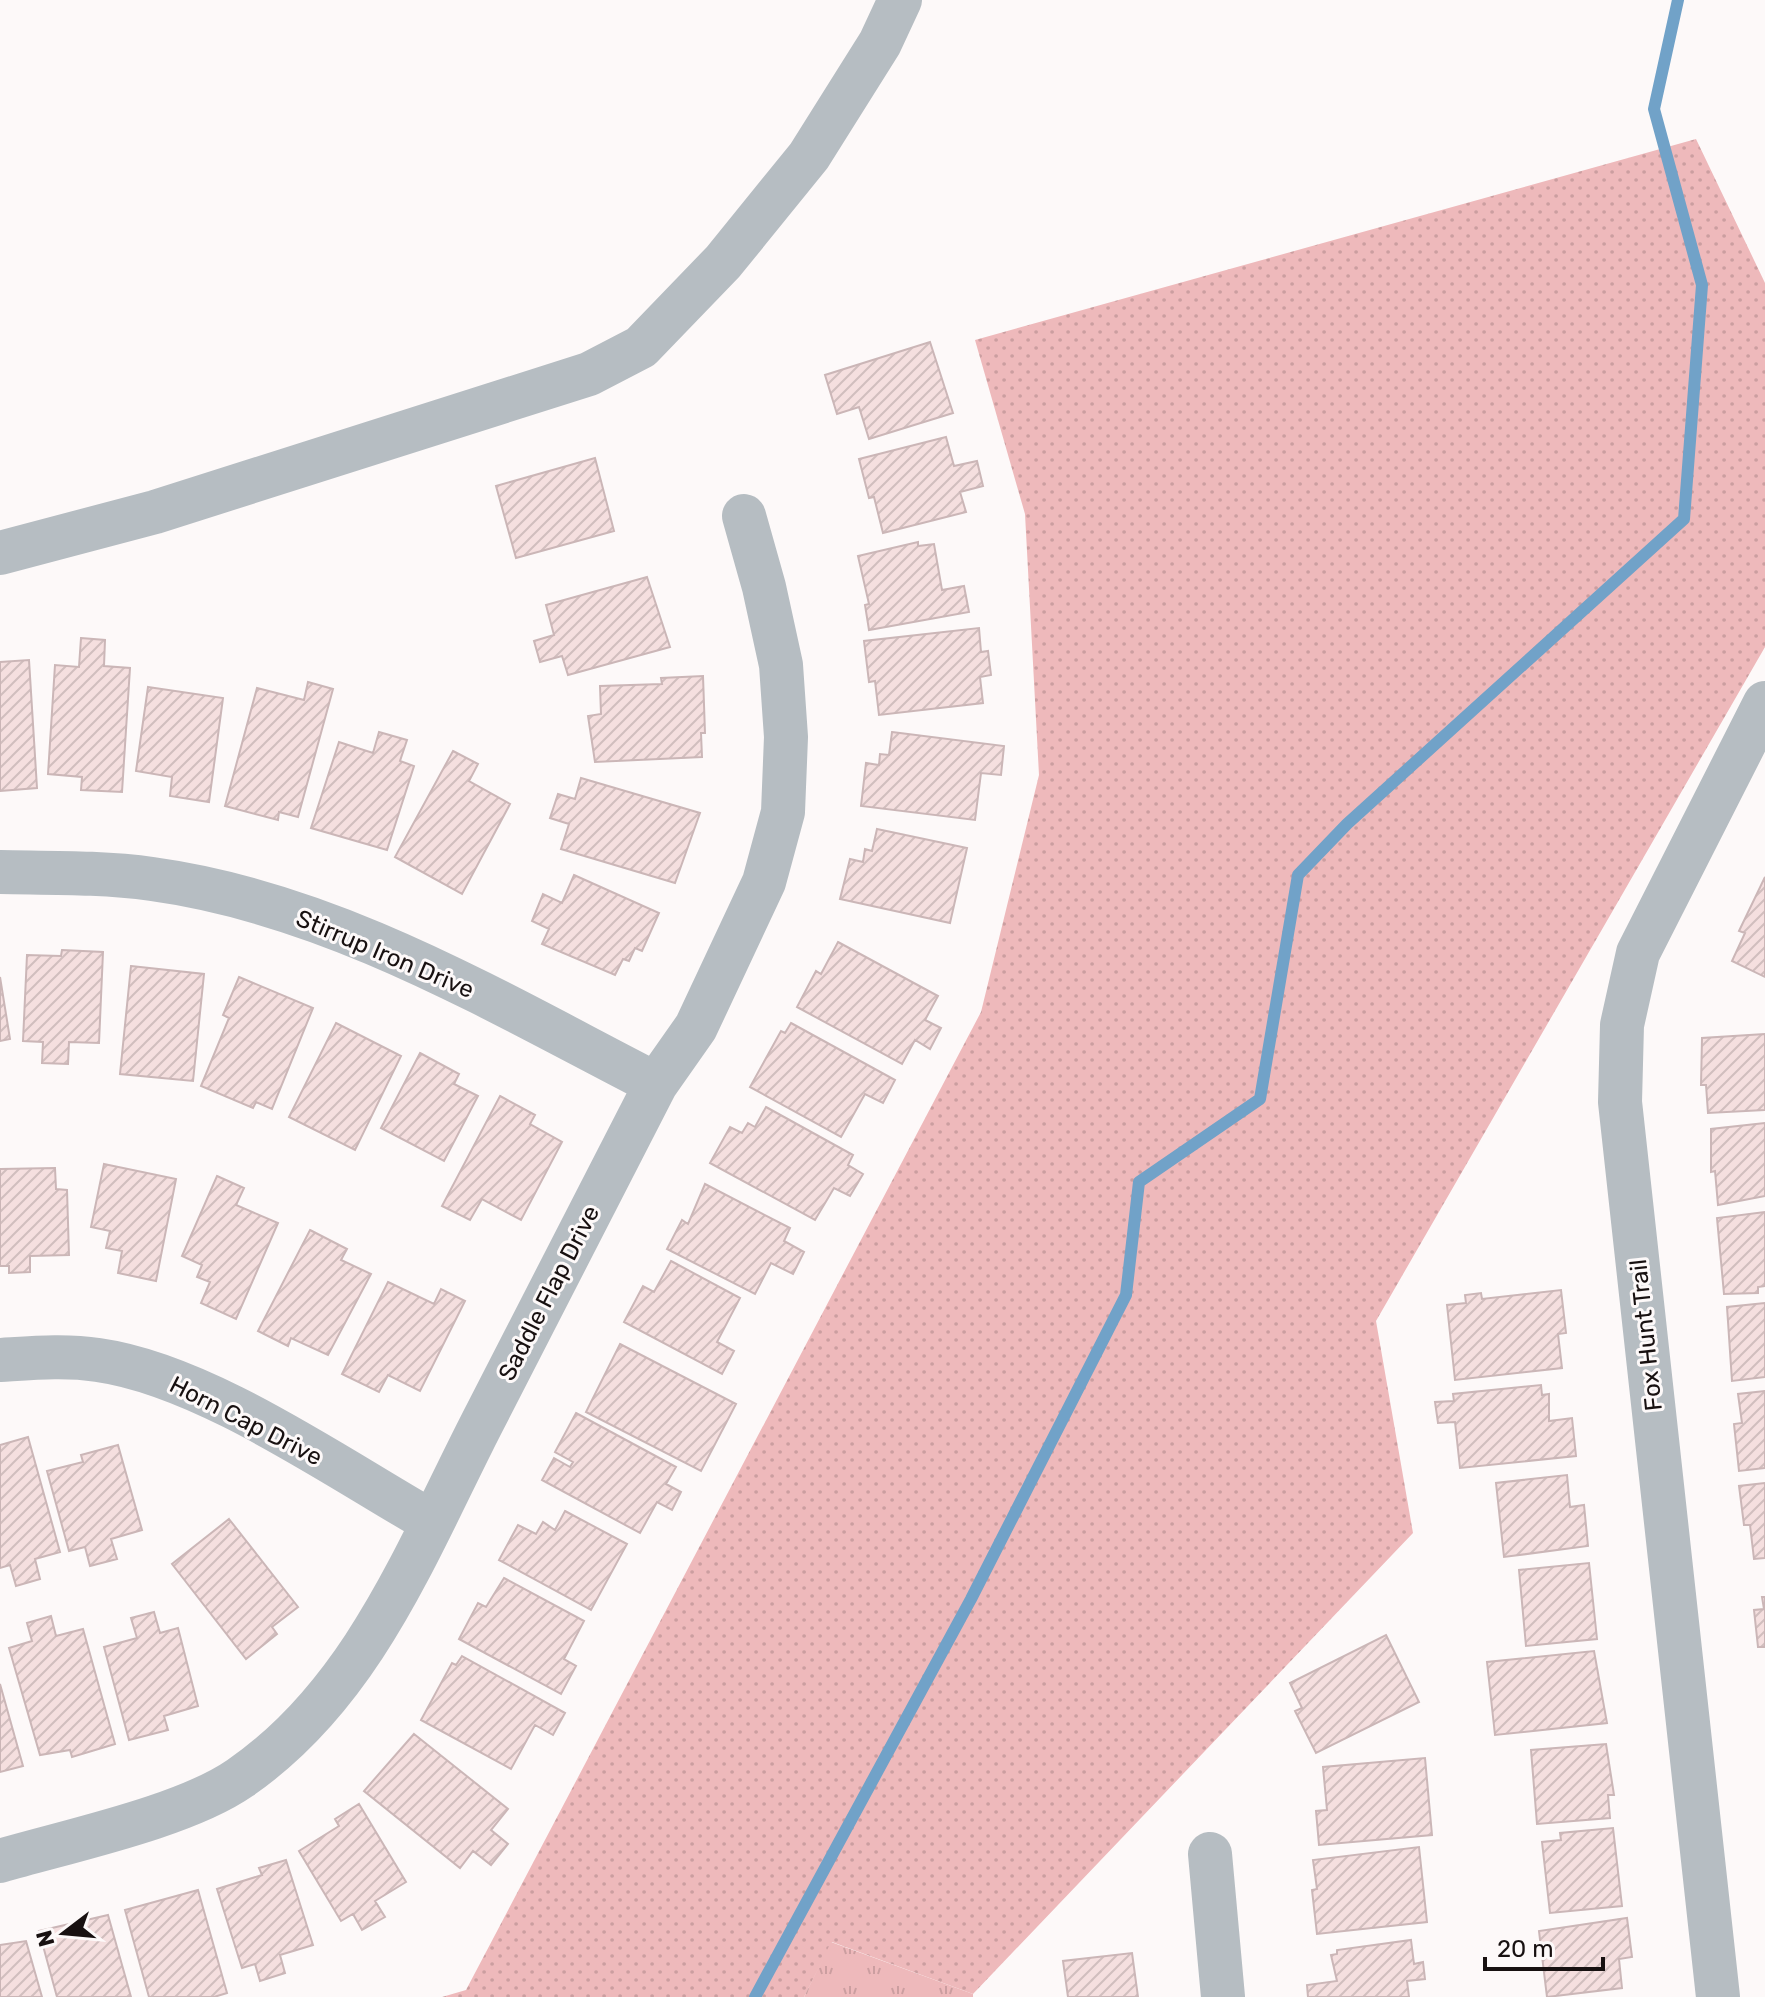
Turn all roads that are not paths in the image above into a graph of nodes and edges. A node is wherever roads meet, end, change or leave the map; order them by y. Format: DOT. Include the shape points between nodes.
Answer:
graph roads {
  1 [pos="900,0"];
  2 [pos="744,516"];
  3 [pos="0,553"];
  4 [pos="1765,703"];
  5 [pos="0,872"];
  6 [pos="656,1084"];
  7 [pos="0,1360"];
  8 [pos="432,1522"];
  9 [pos="1210,1854"];
  10 [pos="0,1861"];
  11 [pos="1223,1997"];
  12 [pos="1718,1997"];
  1 -- 3 [label="street" via="880,43 809,156 695,295 641,347 574,379 155,512"];
  2 -- 6 [label="street, Saddle Flap Drive" via="781,665 786,737 783,812 764,882 696,1027"];
  4 -- 12 [label="street, Fox Hunt Trail" via="1638,953 1622,1040 1620,1102"];
  5 -- 6 [label="street, Stirrup Iron Drive" via="152,879 327,924 425,967"];
  6 -- 8 [label="street, Saddle Flap Drive"];
  7 -- 8 [label="street, Horn Cap Drive" via="99,1360 151,1373 209,1396"];
  8 -- 10 [label="street, Saddle Flap Drive" via="397,1593 323,1707 238,1780 173,1808"];
  9 -- 11 [label="street"];
}
